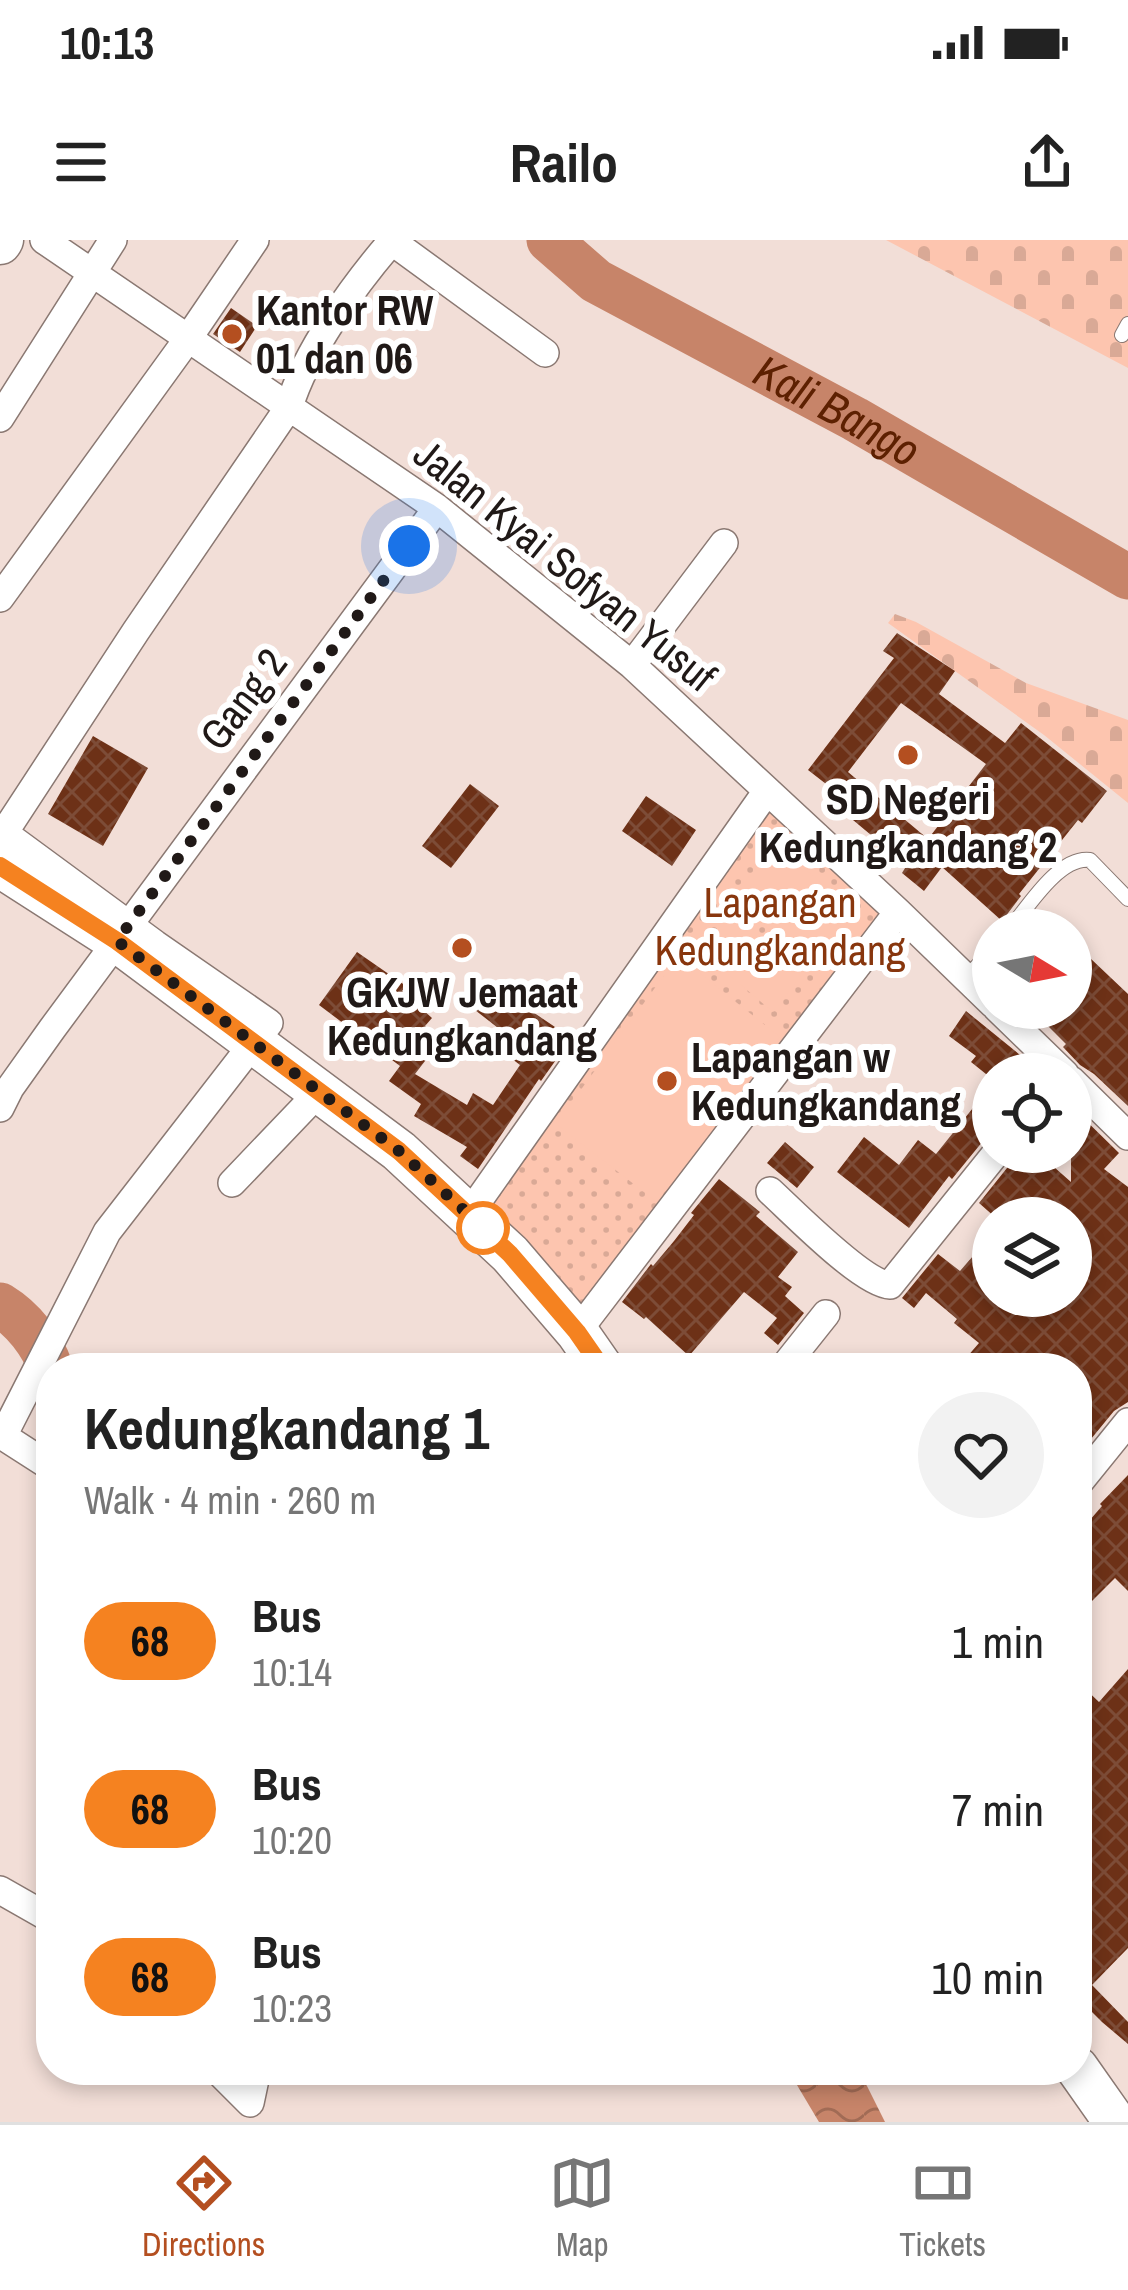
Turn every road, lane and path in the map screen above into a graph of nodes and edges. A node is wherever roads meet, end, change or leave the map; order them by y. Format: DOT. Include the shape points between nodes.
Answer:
graph roads {
  1 [pos="44,240"];
  2 [pos="113,240"];
  3 [pos="255,240"];
  4 [pos="391,240"];
  5 [pos="187,340"];
  6 [pos="545,353"];
  7 [pos="289,406"];
  8 [pos="0,418"];
  9 [pos="437,508"];
  10 [pos="724,542"];
  11 [pos="0,598"];
  12 [pos="632,664"];
  13 [pos="767,791"];
  14 [pos="0,834"];
  15 [pos="0,866"];
  16 [pos="1128,898"];
  17 [pos="1027,909"];
  18 [pos="898,912"];
  19 [pos="117,941"];
  20 [pos="972,972"];
  21 [pos="966,978"];
  22 [pos="972,984"];
  23 [pos="1018,1029"];
  24 [pos="1043,1053"];
  25 [pos="319,1091"];
  26 [pos="1092,1101"];
  27 [pos="0,1108"];
  28 [pos="1128,1136"];
  29 [pos="981,1173"];
  30 [pos="232,1183"];
  31 [pos="770,1191"];
  32 [pos="469,1214"];
  33 [pos="826,1314"];
  34 [pos="577,1332"];
  35 [pos="45,1353"];
  36 [pos="592,1353"];
  37 [pos="795,1353"];
  38 [pos="36,1371"];
  39 [pos="1128,1421"];
  40 [pos="36,1457"];
  41 [pos="1092,1466"];
  42 [pos="0,1890"];
  43 [pos="36,1910"];
  44 [pos="232,2085"];
  45 [pos="254,2085"];
  46 [pos="1089,2085"];
  47 [pos="1115,2122"];
  1 -- 5 [label="street, Jalan Kyai Sofyan Yusuf"];
  2 -- 8 [label="street"];
  3 -- 5 [label="street"];
  4 -- 6 [label="street"];
  4 -- 7 [label="street" via="338,312"];
  5 -- 7 [label="street, Jalan Kyai Sofyan Yusuf"];
  5 -- 11 [label="street"];
  7 -- 9 [label="street, Jalan Kyai Sofyan Yusuf"];
  7 -- 14 [label="street"];
  9 -- 12 [label="street, Jalan Kyai Sofyan Yusuf"];
  9 -- 19 [label="street, Gang 2"];
  10 -- 12 [label="street"];
  12 -- 13 [label="street, Jalan Kyai Sofyan Yusuf"];
  13 -- 18 [label="street, Jalan Kyai Sofyan Yusuf"];
  13 -- 32 [label="street"];
  14 -- 35 [label="street" via="269,1022 107,1232"];
  15 -- 19 [label="main road"];
  16 -- 17 [label="lane" via="1090,860 1076,859"];
  18 -- 21 [label="street, Jalan Kyai Sofyan Yusuf"];
  18 -- 34 [label="street"];
  19 -- 25 [label="main road"];
  19 -- 27 [label="street, Gang 2"];
  20 -- 21 [label="lane"];
  21 -- 22 [label="street, Jalan Kyai Sofyan Yusuf"];
  23 -- 24 [label="street, Jalan Kyai Sofyan Yusuf"];
  25 -- 30 [label="street"];
  25 -- 32 [label="main road"];
  26 -- 28 [label="street, Jalan Kyai Sofyan Yusuf"];
  29 -- 31 [label="street" via="890,1285 856,1268"];
  32 -- 34 [label="main road"];
  33 -- 37 [label="street"];
  34 -- 36 [label="main road"];
  38 -- 40 [label="street" via="3,1436"];
  39 -- 41 [label="street"];
  42 -- 43 [label="street"];
  44 -- 45 [label="street" via="250,2103"];
  46 -- 47 [label="main road"];
}
